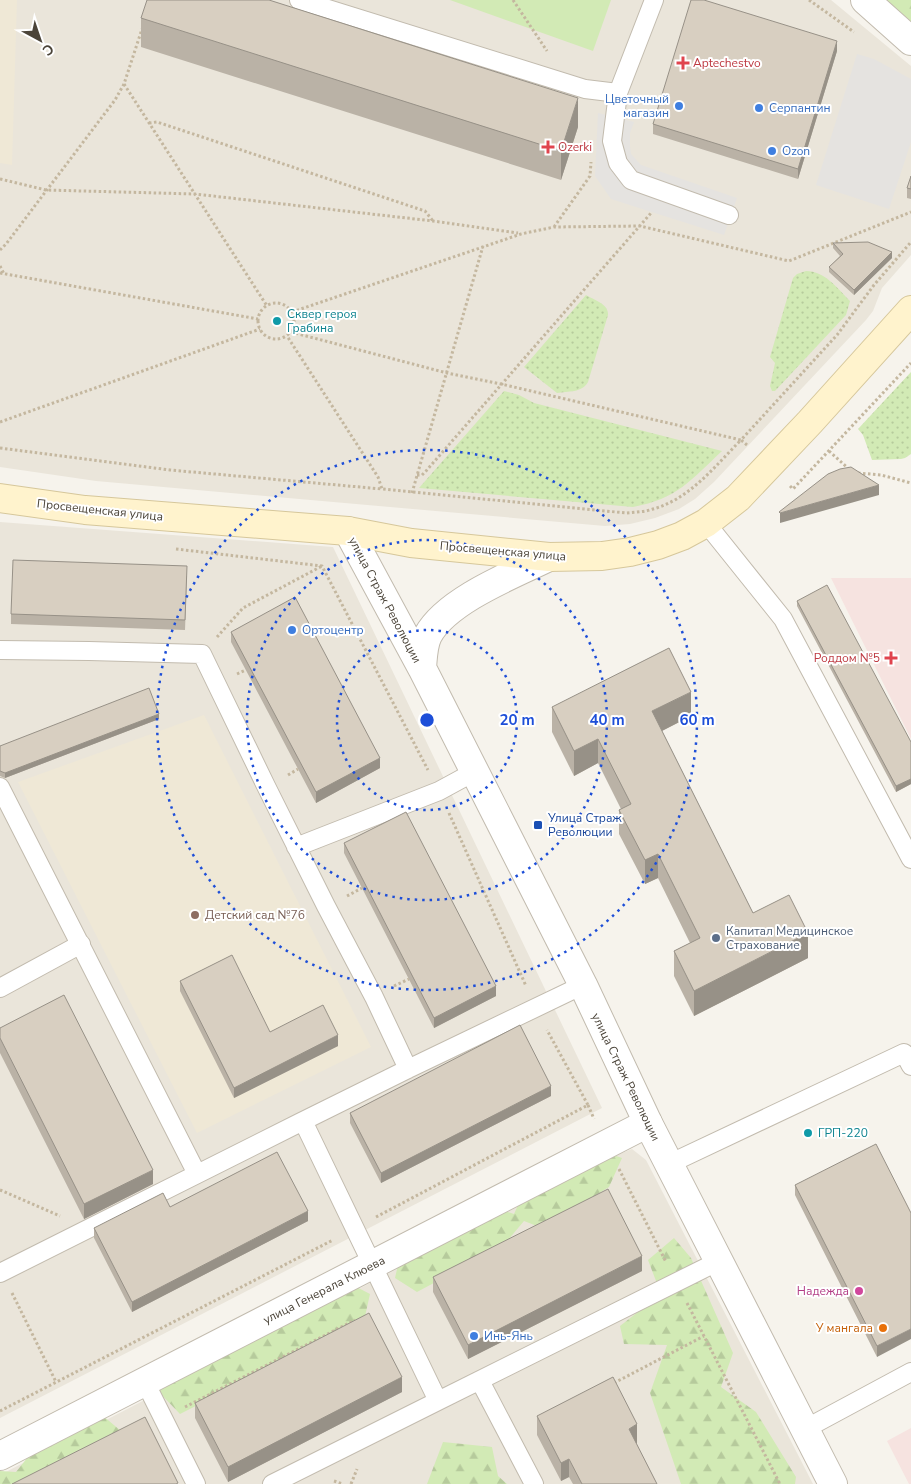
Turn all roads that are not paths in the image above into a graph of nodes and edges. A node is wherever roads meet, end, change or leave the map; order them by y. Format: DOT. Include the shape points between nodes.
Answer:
graph roads {
  1 [pos="299,0"];
  2 [pos="654,0"];
  3 [pos="865,0"];
  4 [pos="911,41"];
  5 [pos="618,93"];
  6 [pos="729,215"];
  7 [pos="911,310"];
  8 [pos="0,498"];
  9 [pos="706,523"];
  10 [pos="348,531"];
  11 [pos="549,557"];
  12 [pos="0,650"];
  13 [pos="422,668"];
  14 [pos="474,772"];
  15 [pos="0,787"];
  16 [pos="296,847"];
  17 [pos="911,859"];
  18 [pos="81,944"];
  19 [pos="583,985"];
  20 [pos="0,988"];
  21 [pos="911,1066"];
  22 [pos="408,1069"];
  23 [pos="304,1121"];
  24 [pos="648,1123"];
  25 [pos="669,1164"];
  26 [pos="197,1174"];
  27 [pos="719,1261"];
  28 [pos="372,1264"];
  29 [pos="1,1273"];
  30 [pos="911,1372"];
  31 [pos="480,1380"];
  32 [pos="145,1382"];
  33 [pos="438,1401"];
  34 [pos="805,1428"];
  35 [pos="0,1456"];
  36 [pos="196,1484"];
  37 [pos="272,1484"];
  38 [pos="534,1484"];
  39 [pos="833,1484"];
  1 -- 5 [label="lane" via="585,89"];
  2 -- 5 [label="lane"];
  3 -- 4 [label="street"];
  5 -- 6 [label="lane" via="612,141 618,163 631,180"];
  7 -- 9 [label="main road, Просвещенская улица" via="769,466 738,498"];
  8 -- 10 [label="main road, Просвещенская улица" via="85,510"];
  9 -- 11 [label="main road, Просвещенская улица" via="682,536 630,552"];
  9 -- 17 [label="lane" via="783,619"];
  10 -- 11 [label="main road, Просвещенская улица" via="410,543"];
  10 -- 13 [label="street, улица Страж Революции"];
  11 -- 13 [label="street, улица Страж Революции" via="468,597 449,611 428,636"];
  12 -- 16 [label="lane" via="202,654"];
  13 -- 14 [label="street, улица Страж Революции"];
  14 -- 16 [label="lane" via="439,791"];
  14 -- 19 [label="street, улица Страж Революции"];
  15 -- 18 [label="lane"];
  16 -- 22 [label="lane"];
  18 -- 20 [label="lane"];
  18 -- 26 [label="lane"];
  19 -- 22 [label="lane"];
  19 -- 24 [label="street, улица Страж Революции"];
  21 -- 25 [label="lane" via="904,1053"];
  22 -- 23 [label="lane"];
  23 -- 26 [label="lane"];
  23 -- 28 [label="lane"];
  24 -- 25 [label="street, улица Страж Революции"];
  24 -- 28 [label="street, улица Генерала Клюева"];
  25 -- 27 [label="street, улица Страж Революции"];
  26 -- 29 [label="lane"];
  27 -- 31 [label="lane"];
  27 -- 34 [label="street, улица Страж Революции"];
  28 -- 32 [label="street, улица Генерала Клюева"];
  28 -- 33 [label="lane"];
  30 -- 34 [label="lane"];
  31 -- 33 [label="lane"];
  31 -- 38 [label="lane"];
  32 -- 35 [label="street, улица Генерала Клюева"];
  32 -- 36 [label="lane"];
  33 -- 37 [label="lane"];
  34 -- 39 [label="street, улица Страж Революции"];
}
